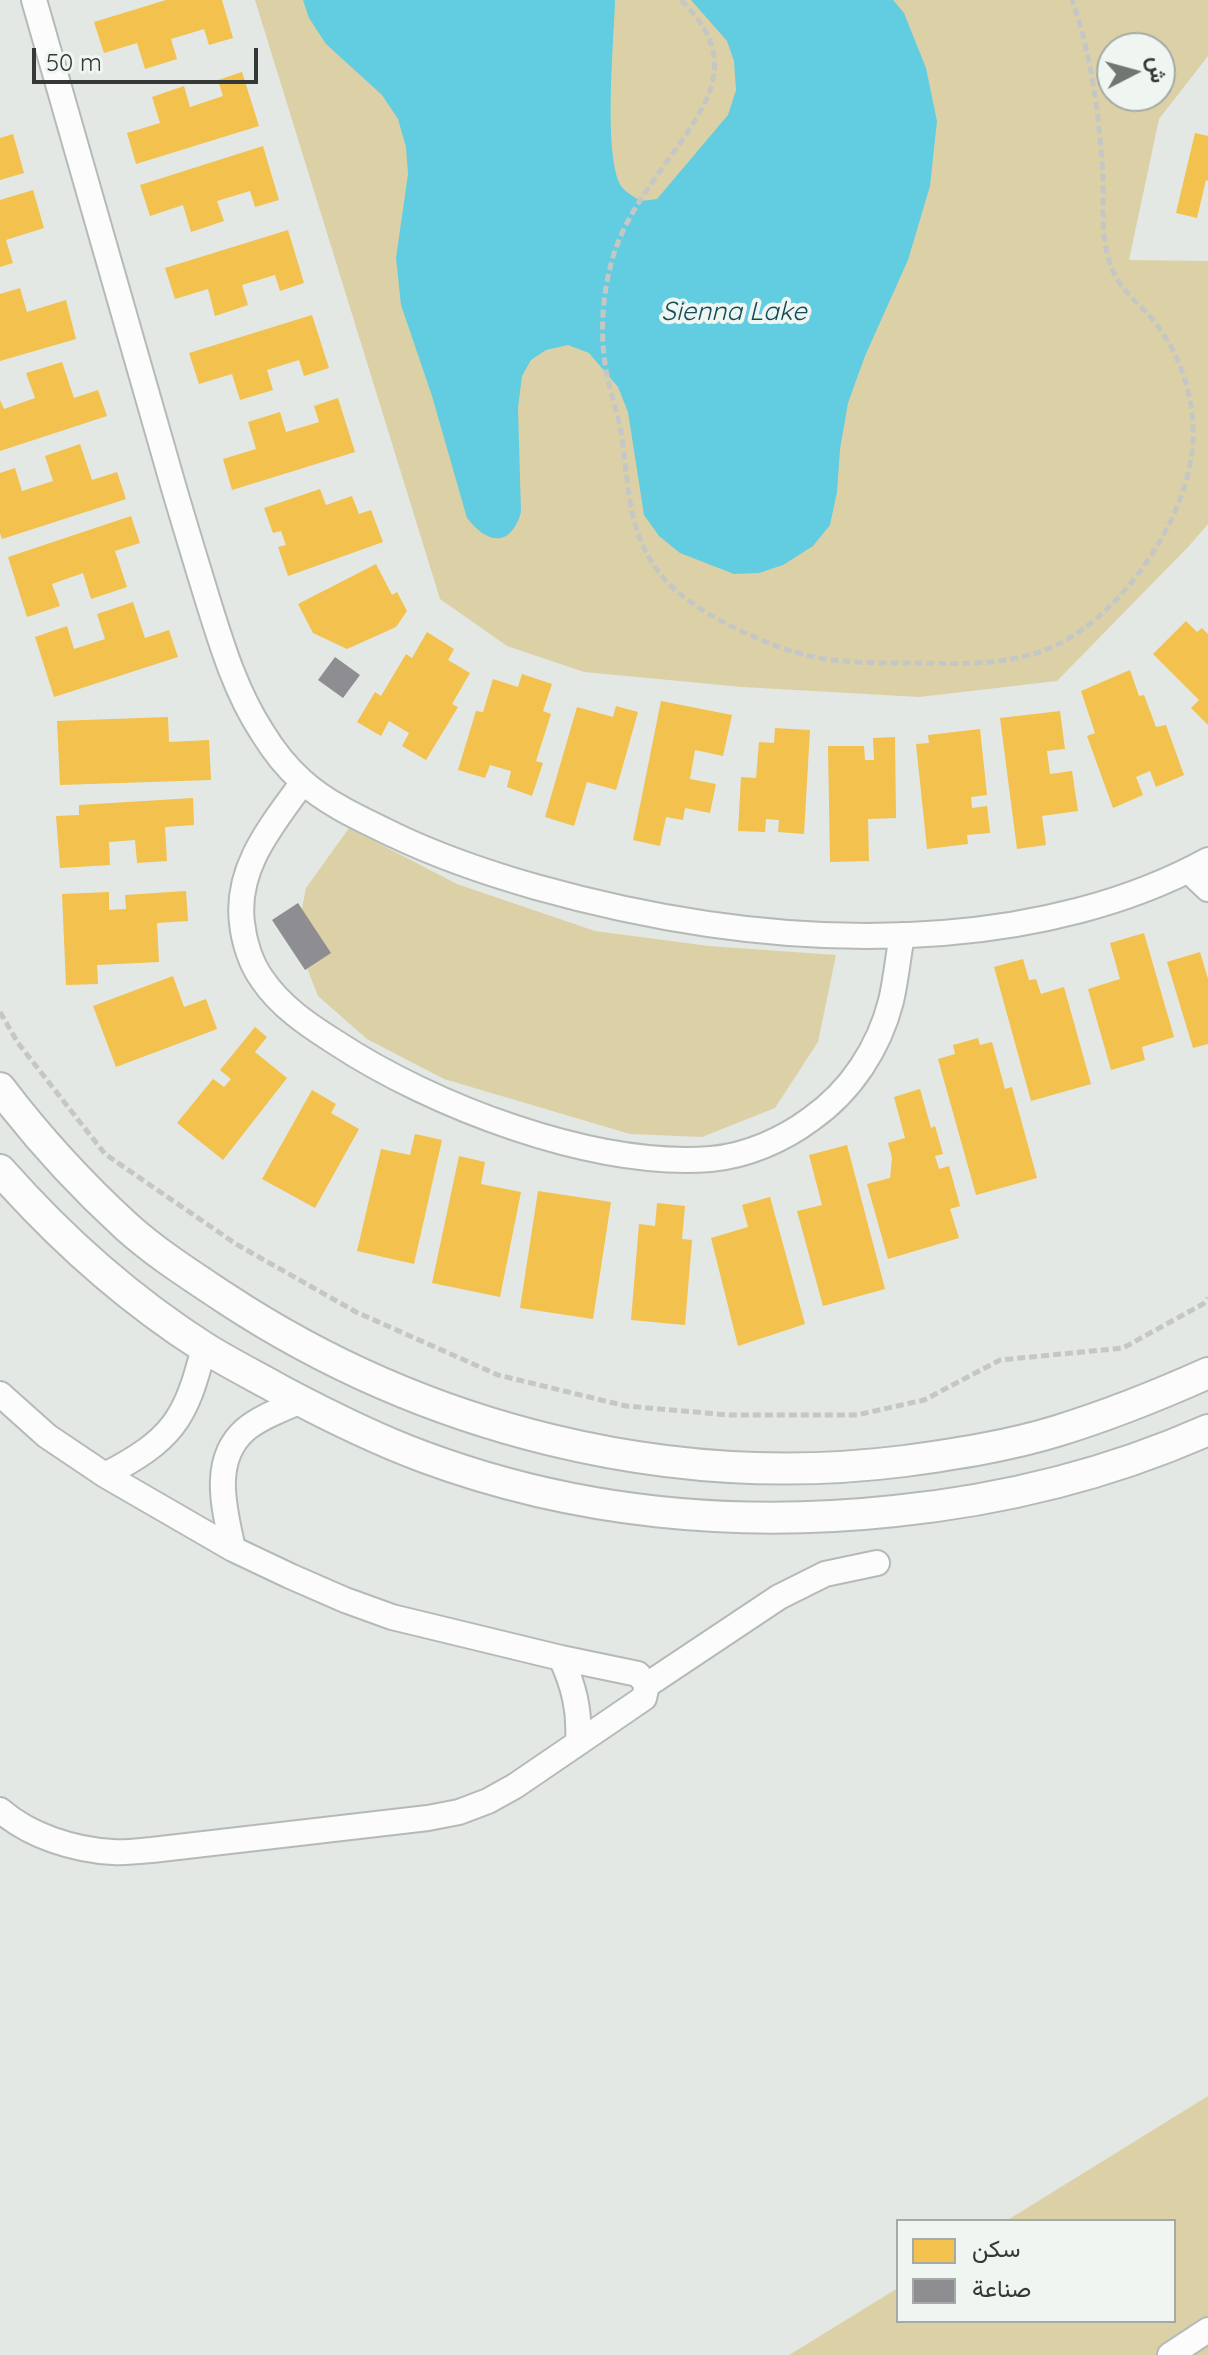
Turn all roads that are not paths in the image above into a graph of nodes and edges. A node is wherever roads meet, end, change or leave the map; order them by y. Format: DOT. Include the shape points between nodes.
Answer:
graph roads {
  1 [pos="34,0"];
  2 [pos="303,782"];
  3 [pos="1199,866"];
  4 [pos="1208,889"];
  5 [pos="902,935"];
  6 [pos="0,1088"];
  7 [pos="0,1170"];
  8 [pos="204,1347"];
  9 [pos="1208,1373"];
  10 [pos="0,1394"];
  11 [pos="301,1401"];
  12 [pos="1208,1430"];
  13 [pos="105,1475"];
  14 [pos="233,1549"];
  15 [pos="877,1563"];
  16 [pos="561,1658"];
  17 [pos="647,1685"];
  18 [pos="578,1741"];
  19 [pos="0,1810"];
  20 [pos="1208,2330"];
  21 [pos="1170,2355"];
  1 -- 2 [label="street" via="224,652 256,722"];
  2 -- 5 [label="street" via="414,845 585,901 743,928"];
  2 -- 5 [label="street" via="264,836 242,892 241,922 260,978 279,1001 318,1031 401,1082 491,1119 579,1145 642,1157 714,1159 782,1138 813,1118 840,1095 880,1035"];
  3 -- 4 [label="street"];
  3 -- 5 [label="street" via="1056,916"];
  6 -- 9 [label="street" via="31,1129 130,1229 244,1311 374,1381 520,1433 672,1462 826,1467 903,1461 1055,1432"];
  7 -- 8 [label="street" via="75,1249"];
  8 -- 11 [label="street"];
  8 -- 13 [label="street" via="180,1417 146,1452"];
  10 -- 13 [label="street" via="47,1436"];
  11 -- 12 [label="street" via="376,1438 501,1482 577,1500 734,1519 867,1514 1000,1496 1129,1461"];
  11 -- 14 [label="street" via="244,1430 230,1450 222,1497"];
  13 -- 14 [label="street"];
  14 -- 16 [label="street" via="392,1617"];
  15 -- 17 [label="street" via="825,1574 779,1597"];
  16 -- 17 [label="street" via="638,1674"];
  16 -- 18 [label="street" via="574,1690"];
  17 -- 18 [label="street" via="644,1698"];
  18 -- 19 [label="street" via="488,1801 428,1818 114,1852 40,1835"];
  20 -- 21 [label="street"];
}
